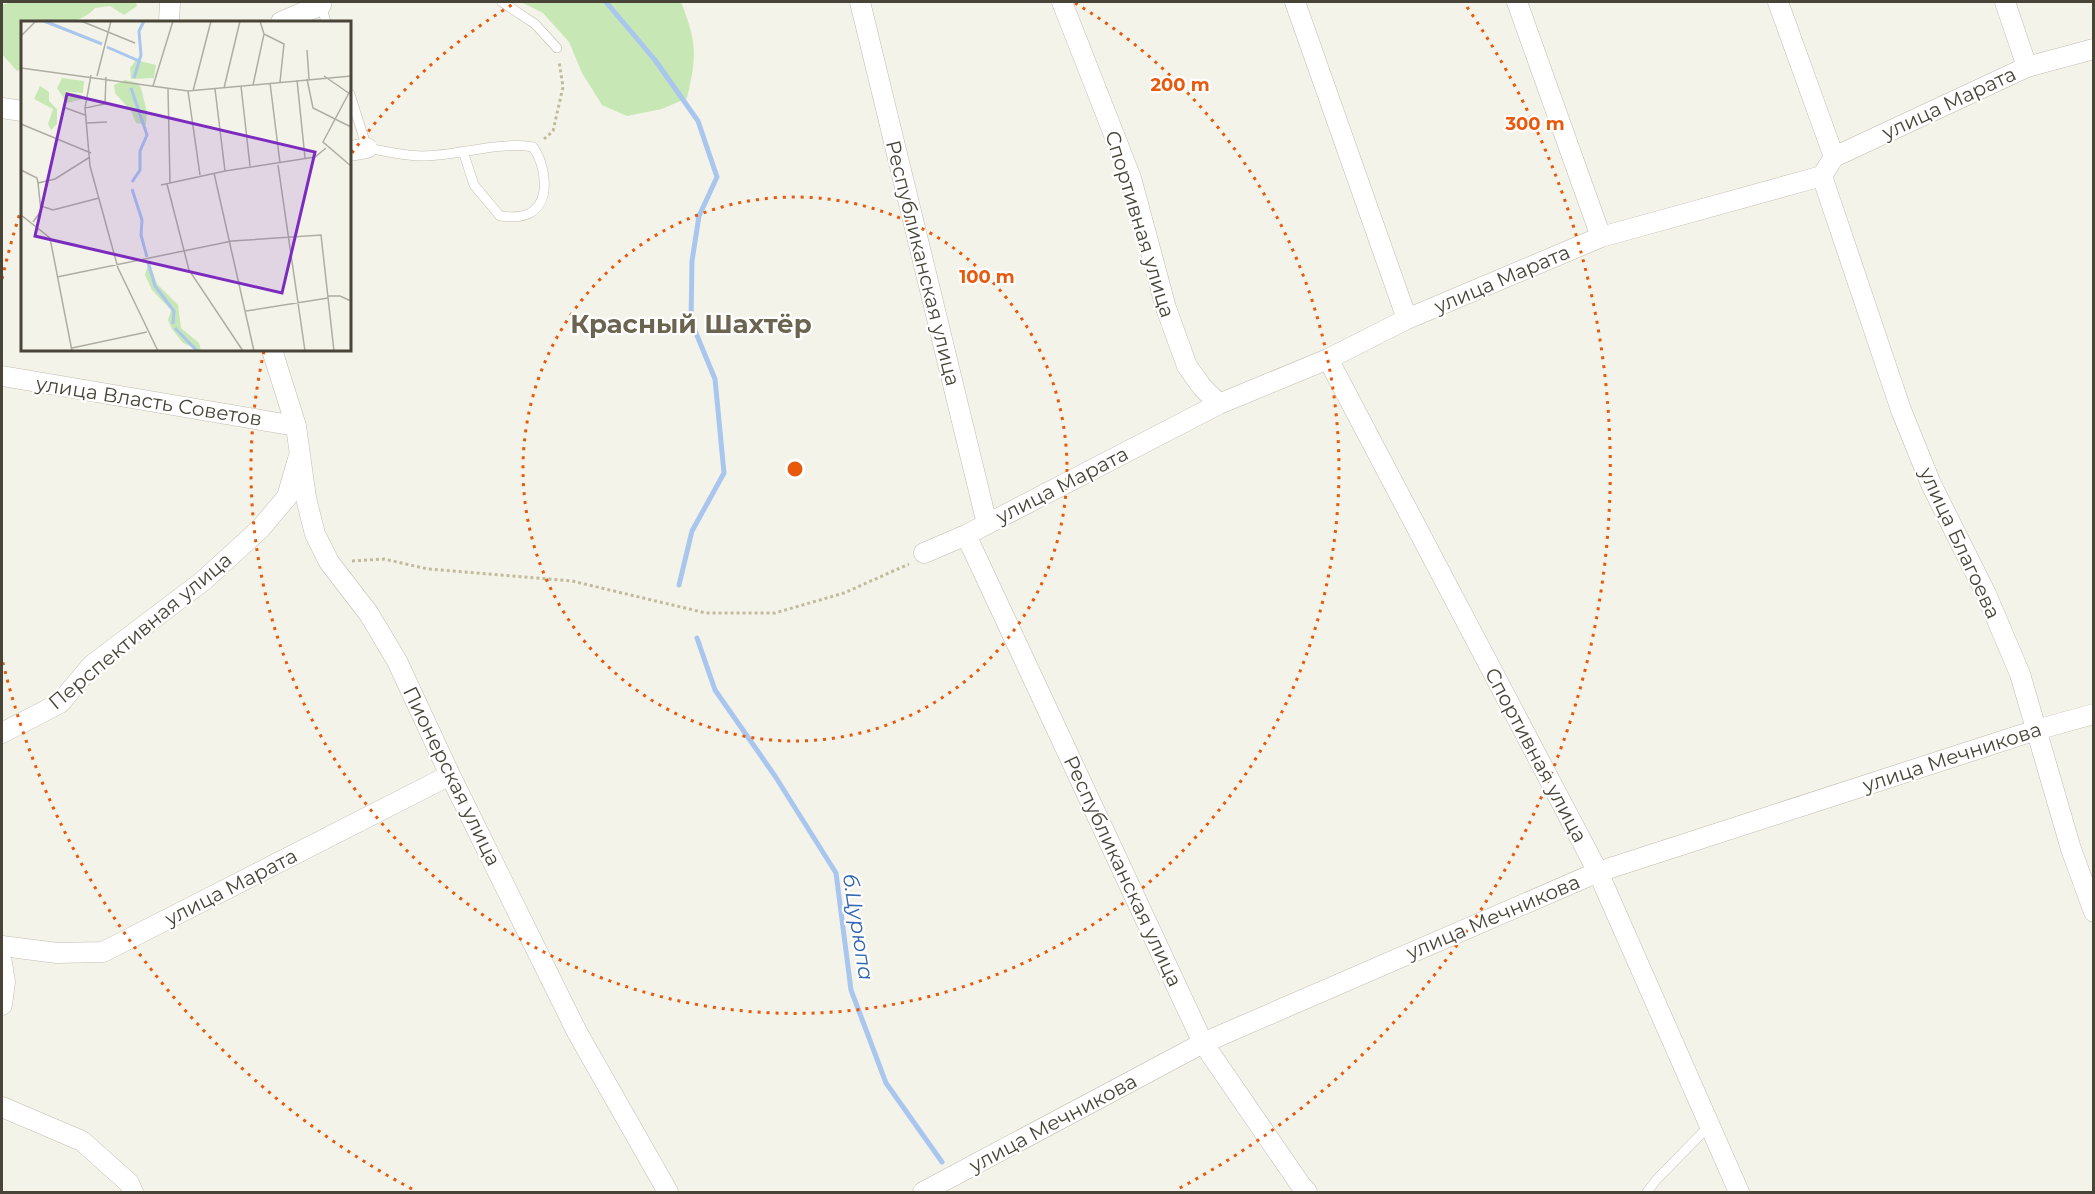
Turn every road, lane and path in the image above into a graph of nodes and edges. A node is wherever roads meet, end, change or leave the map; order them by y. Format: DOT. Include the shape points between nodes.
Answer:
graph roads {
  1 [pos="170,2"];
  2 [pos="502,2"];
  3 [pos="860,2"];
  4 [pos="1062,2"];
  5 [pos="1295,2"];
  6 [pos="1517,2"];
  7 [pos="1778,2"];
  8 [pos="2005,2"];
  9 [pos="322,10"];
  10 [pos="170,21"];
  11 [pos="284,21"];
  12 [pos="557,48"];
  13 [pos="2094,49"];
  14 [pos="2027,67"];
  15 [pos="351,101"];
  16 [pos="2,108"];
  17 [pos="21,111"];
  18 [pos="533,147"];
  19 [pos="358,149"];
  20 [pos="463,151"];
  21 [pos="1834,157"];
  22 [pos="1822,176"];
  23 [pos="1600,237"];
  24 [pos="1407,319"];
  25 [pos="272,351"];
  26 [pos="1328,359"];
  27 [pos="2,376"];
  28 [pos="1219,404"];
  29 [pos="296,426"];
  30 [pos="300,453"];
  31 [pos="987,524"];
  32 [pos="966,535"];
  33 [pos="924,553"];
  34 [pos="329,562"];
  35 [pos="2094,714"];
  36 [pos="2036,730"];
  37 [pos="2,733"];
  38 [pos="450,775"];
  39 [pos="1598,872"];
  40 [pos="2094,912"];
  41 [pos="2,946"];
  42 [pos="2,963"];
  43 [pos="2,1005"];
  44 [pos="1203,1043"];
  45 [pos="2,1107"];
  46 [pos="1709,1126"];
  47 [pos="133,1192"];
  48 [pos="668,1192"];
  49 [pos="923,1192"];
  50 [pos="1307,1192"];
  51 [pos="1647,1192"];
  52 [pos="1739,1192"];
  1 -- 10 [label="street"];
  2 -- 12 [label="lane" via="535,24"];
  3 -- 31 [label="street, Республиканская улица"];
  4 -- 28 [label="street, Спортивная улица" via="1131,178 1166,308 1187,366"];
  5 -- 24 [label="street"];
  6 -- 23 [label="street"];
  7 -- 21 [label="street"];
  8 -- 14 [label="street"];
  9 -- 11 [label="street"];
  12 -- 18 [label="path" via="563,87 553,131"];
  13 -- 14 [label="street, улица Марата"];
  14 -- 21 [label="street, улица Марата"];
  15 -- 19 [label="lane"];
  16 -- 17 [label="street"];
  18 -- 20 [label="lane"];
  18 -- 20 [label="lane" via="543,172 544,197 530,214 520,217 500,216 486,201 474,185"];
  19 -- 20 [label="lane" via="422,156"];
  21 -- 22 [label="street"];
  22 -- 23 [label="street, улица Марата"];
  22 -- 36 [label="street, улица Благоева" via="1901,410 1931,484 1986,594 2020,674"];
  23 -- 24 [label="street, улица Марата"];
  24 -- 26 [label="street, улица Марата"];
  25 -- 29 [label="street, Пионерская улица"];
  26 -- 28 [label="street, улица Марата"];
  26 -- 39 [label="street, Спортивная улица"];
  27 -- 29 [label="street, улица Власть Советов"];
  28 -- 31 [label="street, улица Марата"];
  29 -- 30 [label="street, Пионерская улица"];
  30 -- 34 [label="street, Пионерская улица" via="315,534"];
  30 -- 37 [label="street, Перспективная улица" via="287,497 260,529 203,581 92,665 60,703"];
  31 -- 32 [label="street, улица Марата"];
  32 -- 33 [label="street, улица Марата"];
  32 -- 44 [label="street, Республиканская улица"];
  33 -- 34 [label="path" via="905,567 844,593 775,613 706,613 572,581 428,569 384,560"];
  34 -- 38 [label="street, Пионерская улица" via="369,614 397,661"];
  35 -- 36 [label="street, улица Мечникова"];
  36 -- 39 [label="street, улица Мечникова"];
  36 -- 40 [label="street, улица Благоева"];
  38 -- 41 [label="street, улица Марата" via="102,952 57,953"];
  38 -- 48 [label="street, Пионерская улица" via="577,1032"];
  39 -- 44 [label="street, улица Мечникова"];
  39 -- 46 [label="street, Спортивная улица"];
  42 -- 43 [label="street"];
  44 -- 49 [label="street, улица Мечникова"];
  44 -- 50 [label="street, Республиканская улица"];
  45 -- 47 [label="street" via="82,1141 129,1183"];
  46 -- 51 [label="lane"];
  46 -- 52 [label="street, Спортивная улица"];
}
